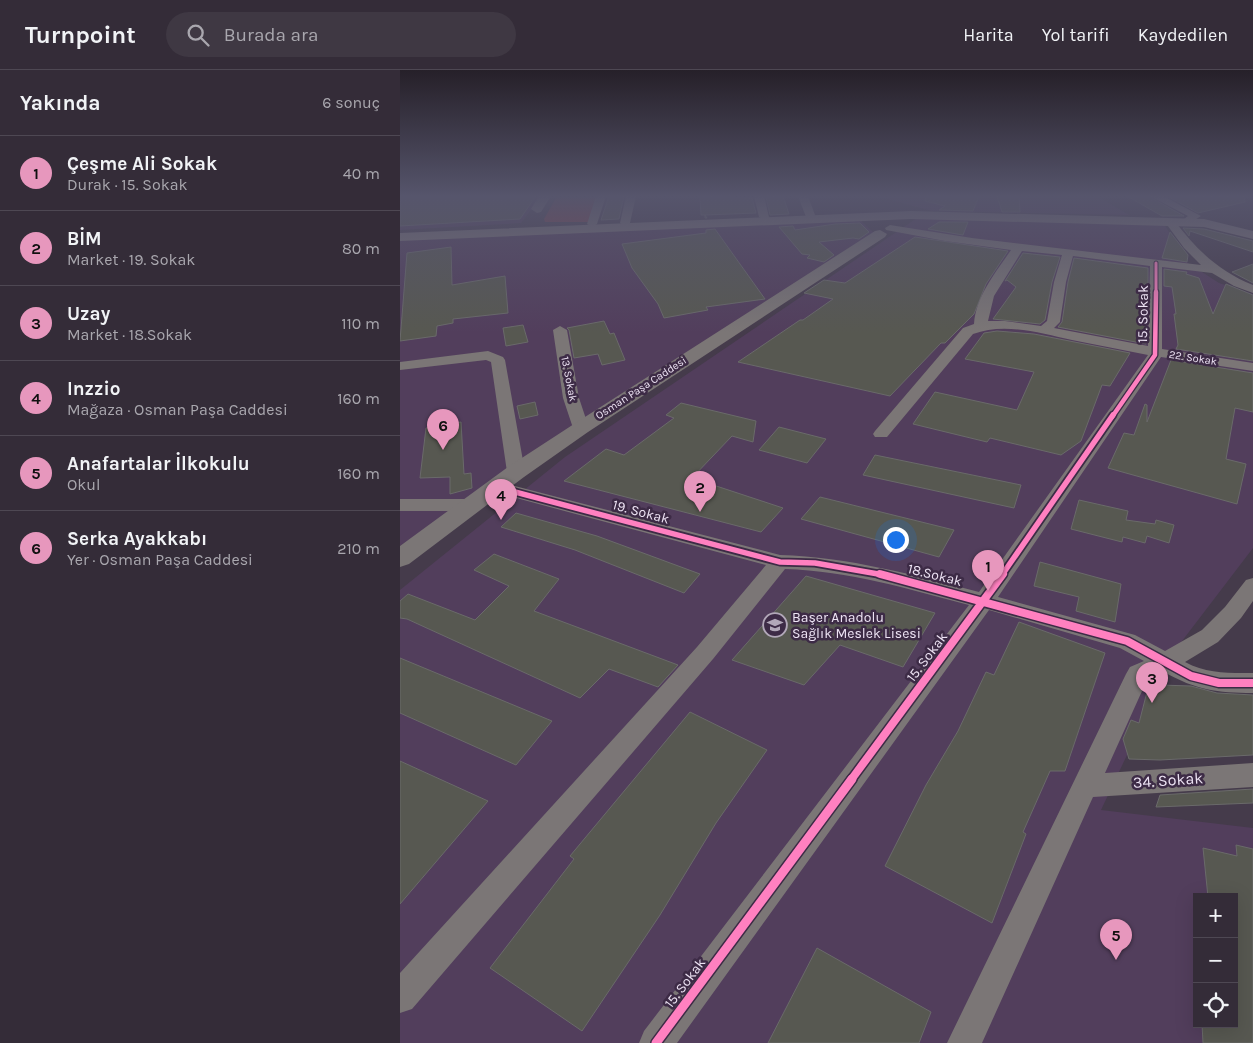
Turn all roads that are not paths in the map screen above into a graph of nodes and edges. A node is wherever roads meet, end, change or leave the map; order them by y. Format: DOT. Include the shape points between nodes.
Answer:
graph roads {
  1 [pos="869,241"];
  2 [pos="967,241"];
  3 [pos="1184,241"];
  4 [pos="1018,248"];
  5 [pos="1068,253"];
  6 [pos="1156,263"];
  7 [pos="1212,270"];
  8 [pos="1253,289"];
  9 [pos="981,325"];
  10 [pos="560,330"];
  11 [pos="1044,330"];
  12 [pos="1155,352"];
  13 [pos="400,366"];
  14 [pos="1253,367"];
  15 [pos="581,428"];
  16 [pos="881,434"];
  17 [pos="516,472"];
  18 [pos="496,487"];
  19 [pos="400,505"];
  20 [pos="471,505"];
  21 [pos="400,558"];
  22 [pos="780,562"];
  23 [pos="1253,586"];
  24 [pos="984,601"];
  25 [pos="1164,661"];
  26 [pos="1253,683"];
  27 [pos="1253,775"];
  28 [pos="1084,786"];
  29 [pos="400,997"];
  30 [pos="656,1043"];
  31 [pos="964,1043"];
  1 -- 15 [label="street, Osman Paşa Caddesi"];
  2 -- 4 [label="street"];
  3 -- 7 [label="street"];
  4 -- 5 [label="street"];
  4 -- 9 [label="street" via="980,315"];
  5 -- 6 [label="street"];
  5 -- 11 [label="street" via="1053,322"];
  6 -- 7 [label="street"];
  6 -- 12 [label="street, 15. Sokak"];
  7 -- 8 [label="street"];
  9 -- 11 [label="street, 22. Sokak" via="993,323"];
  9 -- 16 [label="street" via="968,331"];
  10 -- 15 [label="street, 13. Sokak" via="571,398"];
  11 -- 12 [label="street, 22. Sokak"];
  12 -- 14 [label="street, 22. Sokak"];
  12 -- 24 [label="street, 15. Sokak"];
  13 -- 17 [label="street" via="488,355 498,360"];
  15 -- 17 [label="street, Osman Paşa Caddesi"];
  17 -- 18 [label="street, Osman Paşa Caddesi"];
  18 -- 20 [label="street, Osman Paşa Caddesi"];
  18 -- 22 [label="street, 19. Sokak"];
  19 -- 20 [label="street"];
  20 -- 21 [label="street, Osman Paşa Caddesi"];
  22 -- 24 [label="street, 18.Sokak" via="815,563 867,571"];
  22 -- 29 [label="street" via="705,653"];
  23 -- 25 [label="street" via="1234,612 1210,636"];
  24 -- 25 [label="street, 18.Sokak" via="1127,641"];
  24 -- 30 [label="street, 15. Sokak"];
  25 -- 26 [label="street, 18.Sokak" via="1191,676 1219,683"];
  25 -- 28 [label="street" via="1138,674"];
  27 -- 28 [label="street, 34. Sokak"];
  28 -- 31 [label="street"];
}
